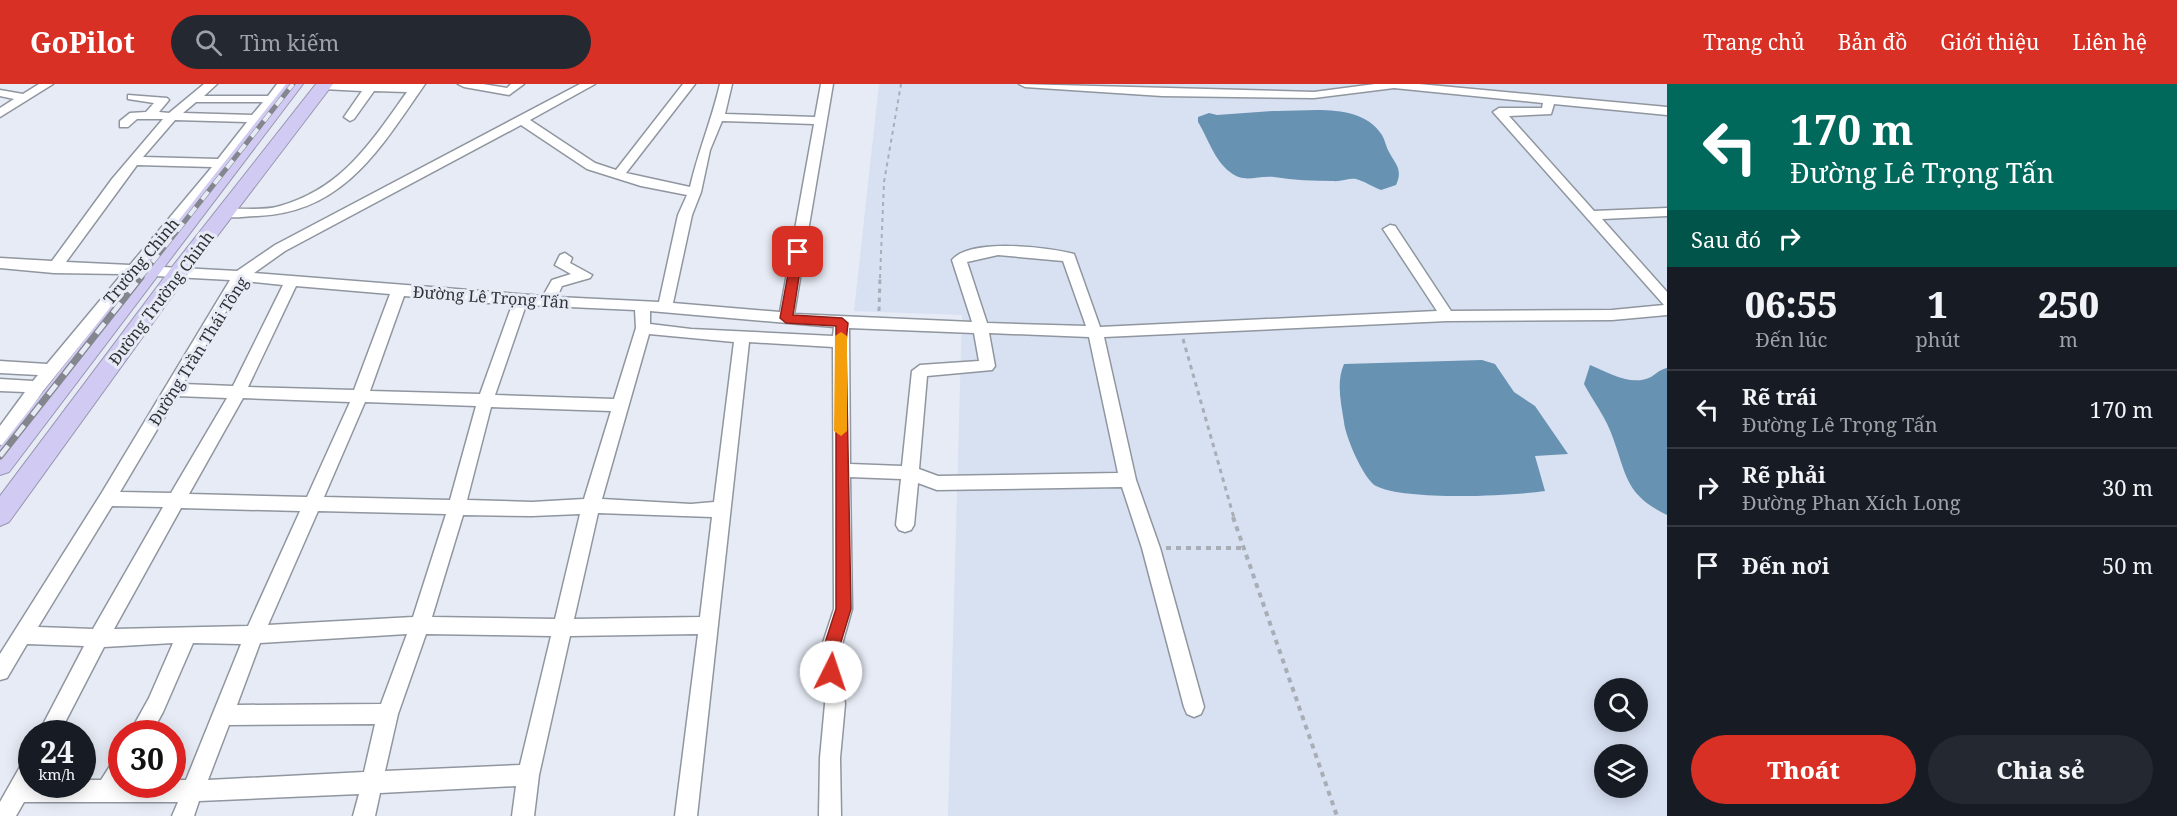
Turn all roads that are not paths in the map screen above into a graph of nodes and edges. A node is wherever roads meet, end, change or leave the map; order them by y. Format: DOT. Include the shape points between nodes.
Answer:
graph roads {
  1 [pos="47,84"];
  2 [pos="211,84"];
  3 [pos="283,84"];
  4 [pos="295,84"];
  5 [pos="465,84"];
  6 [pos="518,84"];
  7 [pos="589,84"];
  8 [pos="689,84"];
  9 [pos="726,84"];
  10 [pos="827,84"];
  11 [pos="1025,84"];
  12 [pos="324,85"];
  13 [pos="418,86"];
  14 [pos="370,88"];
  15 [pos="0,93"];
  16 [pos="1486,94"];
  17 [pos="132,97"];
  18 [pos="25,98"];
  19 [pos="195,99"];
  20 [pos="270,99"];
  21 [pos="1549,102"];
  22 [pos="1667,111"];
  23 [pos="1499,112"];
  24 [pos="0,113"];
  25 [pos="150,115"];
  26 [pos="171,117"];
  27 [pos="350,117"];
  28 [pos="718,117"];
  29 [pos="255,119"];
  30 [pos="521,120"];
  31 [pos="820,121"];
  32 [pos="124,124"];
  33 [pos="134,161"];
  34 [pos="221,163"];
  35 [pos="619,174"];
  36 [pos="695,192"];
  37 [pos="1667,212"];
  38 [pos="225,213"];
  39 [pos="1591,215"];
  40 [pos="1390,229"];
  41 [pos="565,258"];
  42 [pos="0,263"];
  43 [pos="54,268"];
  44 [pos="141,270"];
  45 [pos="179,272"];
  46 [pos="240,276"];
  47 [pos="291,282"];
  48 [pos="398,291"];
  49 [pos="521,300"];
  50 [pos="547,301"];
  51 [pos="1667,301"];
  52 [pos="642,305"];
  53 [pos="665,308"];
  54 [pos="1667,310"];
  55 [pos="1447,316"];
  56 [pos="786,318"];
  57 [pos="842,323"];
  58 [pos="981,327"];
  59 [pos="643,328"];
  60 [pos="1095,332"];
  61 [pos="742,336"];
  62 [pos="840,342"];
  63 [pos="5,368"];
  64 [pos="51,370"];
  65 [pos="0,383"];
  66 [pos="37,387"];
  67 [pos="173,390"];
  68 [pos="237,394"];
  69 [pos="360,396"];
  70 [pos="485,401"];
  71 [pos="622,405"];
  72 [pos="2,433"];
  73 [pos="0,465"];
  74 [pos="841,470"];
  75 [pos="911,472"];
  76 [pos="1128,480"];
  77 [pos="107,499"];
  78 [pos="177,500"];
  79 [pos="313,504"];
  80 [pos="457,506"];
  81 [pos="591,506"];
  82 [pos="722,509"];
  83 [pos="0,515"];
  84 [pos="905,525"];
  85 [pos="420,625"];
  86 [pos="708,625"];
  87 [pos="563,628"];
  88 [pos="187,634"];
  89 [pos="22,635"];
  90 [pos="254,635"];
  91 [pos="98,638"];
  92 [pos="0,671"];
  93 [pos="1194,707"];
  94 [pos="388,714"];
  95 [pos="223,715"];
  96 [pos="55,720"];
  97 [pos="147,720"];
  98 [pos="528,775"];
  99 [pos="372,784"];
  100 [pos="18,791"];
  101 [pos="96,791"];
  102 [pos="107,791"];
  103 [pos="194,791"];
  104 [pos="4,816"];
  105 [pos="183,816"];
  106 [pos="364,816"];
  107 [pos="523,816"];
  108 [pos="686,816"];
  109 [pos="830,816"];
  1 -- 18 [label="street"];
  2 -- 19 [label="street"];
  3 -- 20 [label="street, Trường Chinh"];
  4 -- 44 [label="highway, Đường Trường Chinh"];
  5 -- 6 [label="street" via="509,92"];
  7 -- 30 [label="street, Đường Trần Thái Tông"];
  8 -- 35 [label="street"];
  9 -- 28 [label="street"];
  10 -- 31 [label="street"];
  11 -- 16 [label="street" via="1162,93 1314,95 1394,85"];
  12 -- 14 [label="street"];
  12 -- 38 [label="highway, Đường Trường Chinh"];
  13 -- 14 [label="street"];
  13 -- 38 [label="street" via="368,157 335,187 280,211"];
  14 -- 27 [label="street"];
  15 -- 18 [label="street"];
  16 -- 21 [label="street"];
  16 -- 23 [label="street"];
  17 -- 25 [label="street" via="163,100"];
  18 -- 24 [label="street"];
  19 -- 20 [label="street"];
  19 -- 26 [label="street"];
  20 -- 29 [label="street, Trường Chinh"];
  21 -- 22 [label="street"];
  21 -- 23 [label="street" via="1547,112"];
  23 -- 39 [label="street"];
  25 -- 26 [label="street"];
  25 -- 32 [label="street" via="134,115"];
  26 -- 29 [label="street"];
  26 -- 33 [label="street"];
  28 -- 31 [label="street"];
  28 -- 36 [label="street" via="704,150"];
  29 -- 34 [label="street, Trường Chinh"];
  30 -- 35 [label="street" via="591,166"];
  30 -- 46 [label="street, Đường Trần Thái Tông" via="280,248"];
  31 -- 56 [label="street"];
  33 -- 34 [label="street"];
  33 -- 43 [label="street"];
  34 -- 44 [label="street, Trường Chinh"];
  35 -- 36 [label="street"];
  36 -- 53 [label="street" via="685,215"];
  37 -- 39 [label="street"];
  38 -- 45 [label="highway, Đường Trường Chinh"];
  39 -- 51 [label="street"];
  40 -- 55 [label="street"];
  41 -- 50 [label="street" via="562,265 585,274 557,283"];
  42 -- 43 [label="street, Đường Lê Trọng Tấn"];
  43 -- 44 [label="street, Đường Lê Trọng Tấn"];
  44 -- 45 [label="street, Đường Lê Trọng Tấn"];
  44 -- 64 [label="street, Trường Chinh"];
  44 -- 73 [label="highway, Đường Trường Chinh"];
  45 -- 46 [label="street, Đường Lê Trọng Tấn"];
  45 -- 83 [label="highway, Đường Trường Chinh"];
  46 -- 47 [label="street, Đường Lê Trọng Tấn"];
  46 -- 67 [label="street, Đường Trần Thái Tông"];
  47 -- 48 [label="street, Đường Lê Trọng Tấn"];
  47 -- 68 [label="street"];
  48 -- 49 [label="street, Đường Lê Trọng Tấn"];
  48 -- 69 [label="street"];
  49 -- 50 [label="street, Đường Lê Trọng Tấn"];
  49 -- 70 [label="street"];
  50 -- 52 [label="street, Đường Lê Trọng Tấn"];
  52 -- 53 [label="street, Đường Lê Trọng Tấn"];
  52 -- 59 [label="street"];
  53 -- 56 [label="street, Đường Lê Trọng Tấn"];
  54 -- 55 [label="street, Đường Lê Trọng Tấn" via="1612,315"];
  55 -- 60 [label="street, Đường Lê Trọng Tấn"];
  56 -- 57 [label="street, Đường Lê Trọng Tấn"];
  57 -- 58 [label="street, Đường Lê Trọng Tấn"];
  57 -- 62 [label="street"];
  58 -- 60 [label="street, Đường Lê Trọng Tấn"];
  58 -- 60 [label="street" via="959,260 986,251 1069,257"];
  58 -- 75 [label="street" via="987,366 920,371"];
  59 -- 61 [label="street"];
  59 -- 71 [label="street"];
  60 -- 76 [label="street"];
  61 -- 62 [label="street"];
  61 -- 82 [label="street"];
  62 -- 74 [label="street"];
  63 -- 64 [label="street"];
  63 -- 65 [label="street"];
  64 -- 66 [label="street, Trường Chinh"];
  65 -- 66 [label="street"];
  66 -- 72 [label="street, Trường Chinh"];
  67 -- 68 [label="street"];
  67 -- 77 [label="street, Đường Trần Thái Tông"];
  68 -- 69 [label="street"];
  68 -- 78 [label="street"];
  69 -- 70 [label="street"];
  69 -- 79 [label="street"];
  70 -- 71 [label="street"];
  70 -- 80 [label="street"];
  71 -- 81 [label="street"];
  74 -- 75 [label="street"];
  74 -- 109 [label="street" via="843,609 829,655 835,704"];
  75 -- 76 [label="street" via="937,483"];
  75 -- 84 [label="street"];
  76 -- 93 [label="street" via="1151,548"];
  77 -- 78 [label="street"];
  77 -- 89 [label="street, Đường Trần Thái Tông"];
  78 -- 79 [label="street"];
  78 -- 91 [label="street"];
  79 -- 80 [label="street"];
  79 -- 90 [label="street"];
  80 -- 81 [label="street"];
  80 -- 85 [label="street"];
  81 -- 82 [label="street"];
  81 -- 87 [label="street"];
  82 -- 86 [label="street"];
  85 -- 87 [label="street"];
  85 -- 90 [label="street"];
  85 -- 94 [label="street"];
  86 -- 87 [label="street"];
  86 -- 108 [label="street"];
  87 -- 98 [label="street"];
  88 -- 90 [label="street"];
  88 -- 91 [label="street"];
  88 -- 97 [label="street"];
  89 -- 91 [label="street"];
  89 -- 92 [label="street, Đường Trần Thái Tông"];
  90 -- 95 [label="street"];
  91 -- 96 [label="street"];
  94 -- 95 [label="street"];
  94 -- 99 [label="street"];
  95 -- 103 [label="street"];
  98 -- 99 [label="street"];
  98 -- 107 [label="street"];
  99 -- 103 [label="street"];
  99 -- 106 [label="street"];
  100 -- 104 [label="street"];
  101 -- 102 [label="street"];
  102 -- 103 [label="street"];
  103 -- 105 [label="street"];
}
